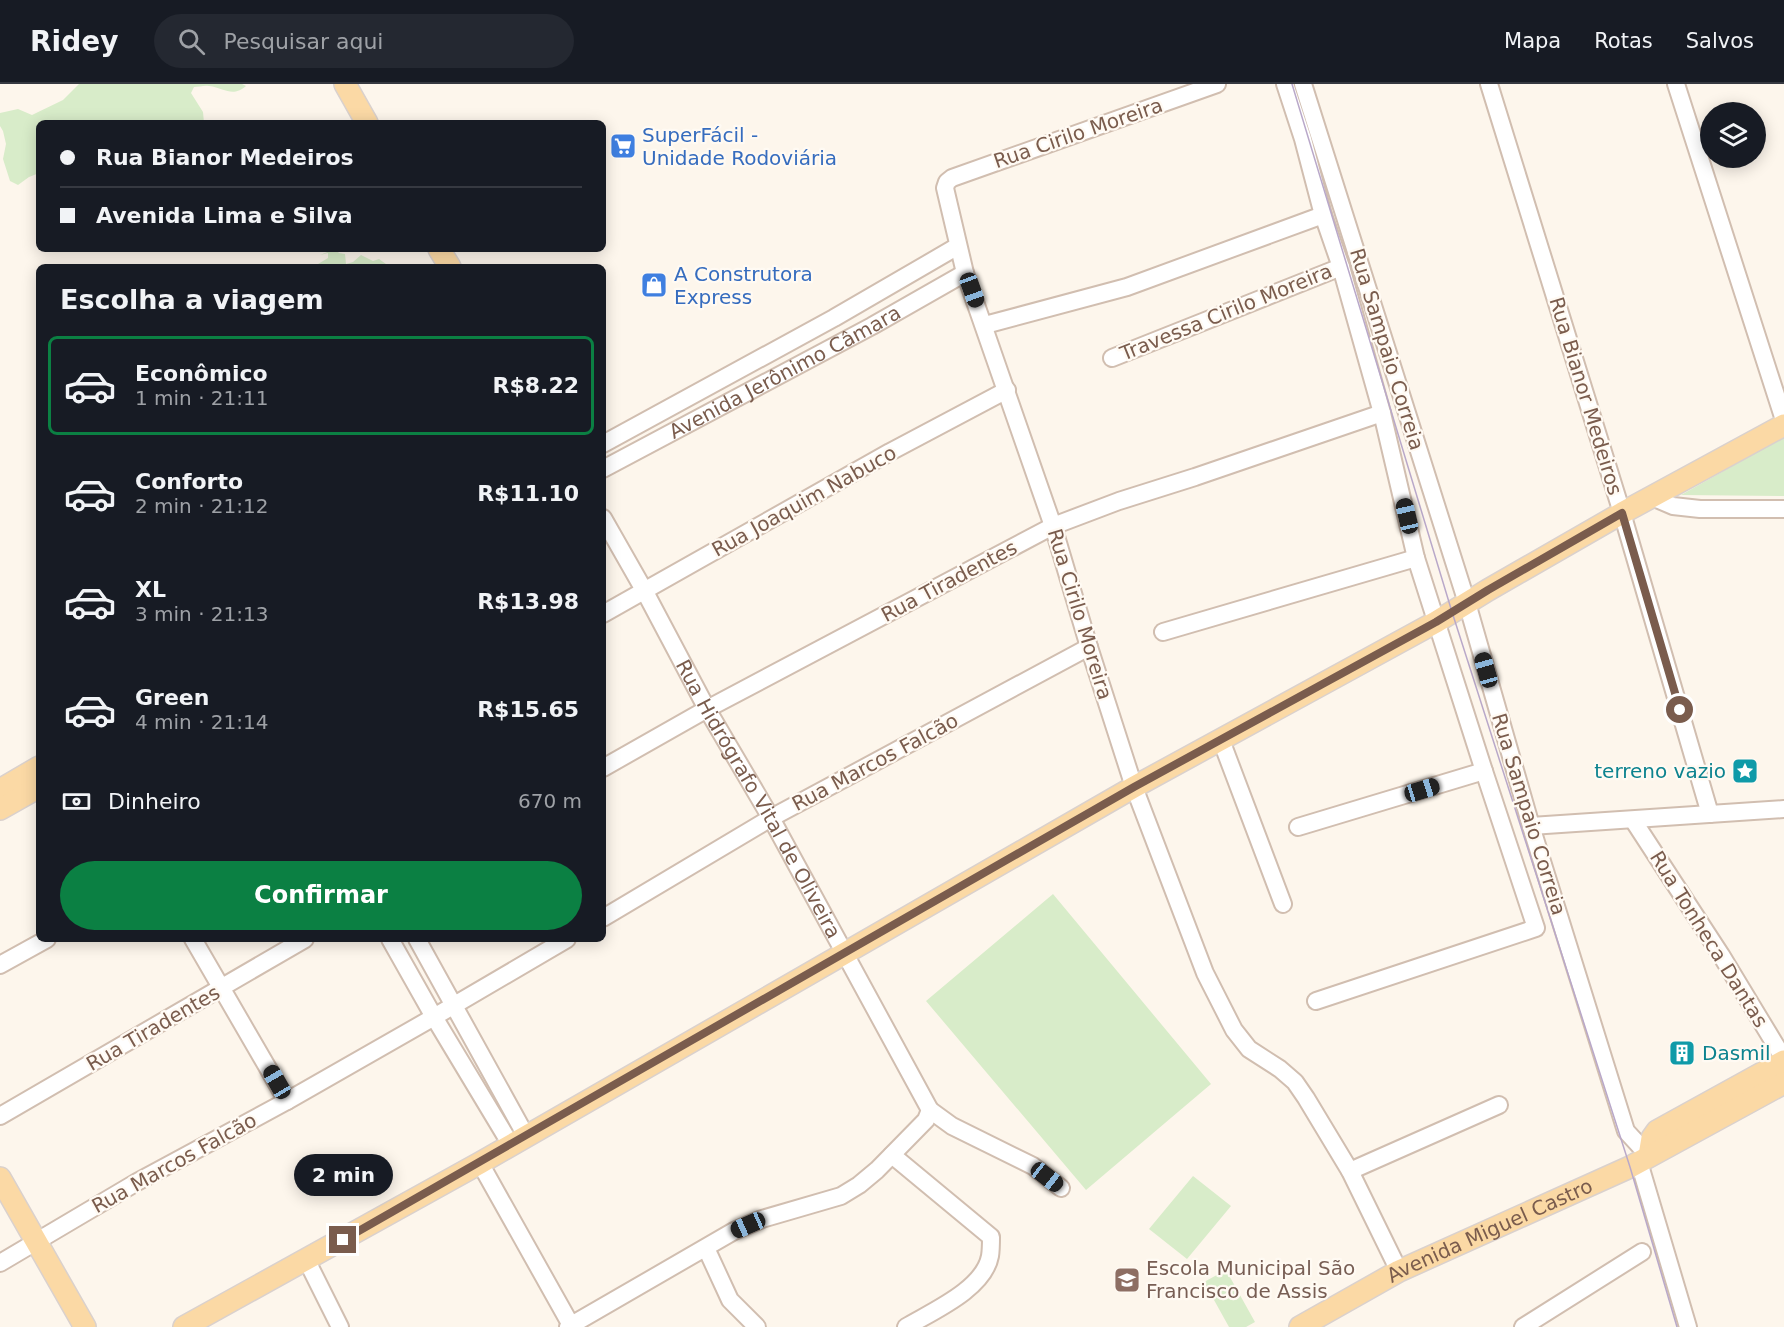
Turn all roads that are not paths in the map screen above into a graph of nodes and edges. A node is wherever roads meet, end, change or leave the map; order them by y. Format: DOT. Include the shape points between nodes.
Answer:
graph roads {
  1 [pos="345,84"];
  2 [pos="1217,84"];
  3 [pos="1285,84"];
  4 [pos="1489,84"];
  5 [pos="1676,84"];
  6 [pos="1305,85"];
  7 [pos="365,120"];
  8 [pos="1323,215"];
  9 [pos="958,246"];
  10 [pos="1341,267"];
  11 [pos="965,273"];
  12 [pos="985,325"];
  13 [pos="1112,358"];
  14 [pos="1007,390"];
  15 [pos="1383,413"];
  16 [pos="1784,420"];
  17 [pos="1784,425"];
  18 [pos="606,442"];
  19 [pos="606,467"];
  20 [pos="1652,496"];
  21 [pos="1784,509"];
  22 [pos="1622,513"];
  23 [pos="606,523"];
  24 [pos="1053,526"];
  25 [pos="1416,558"];
  26 [pos="644,590"];
  27 [pos="1467,603"];
  28 [pos="606,612"];
  29 [pos="1436,622"];
  30 [pos="1163,632"];
  31 [pos="1089,647"];
  32 [pos="707,709"];
  33 [pos="1221,740"];
  34 [pos="606,766"];
  35 [pos="36,769"];
  36 [pos="1484,771"];
  37 [pos="1134,787"];
  38 [pos="36,789"];
  39 [pos="0,790"];
  40 [pos="0,809"];
  41 [pos="1784,809"];
  42 [pos="1710,813"];
  43 [pos="771,818"];
  44 [pos="1633,820"];
  45 [pos="1298,826"];
  46 [pos="1531,826"];
  47 [pos="1283,904"];
  48 [pos="606,916"];
  49 [pos="42,942"];
  50 [pos="195,942"];
  51 [pos="300,942"];
  52 [pos="392,942"];
  53 [pos="419,942"];
  54 [pos="562,942"];
  55 [pos="844,954"];
  56 [pos="0,965"];
  57 [pos="222,988"];
  58 [pos="1316,1001"];
  59 [pos="454,1005"];
  60 [pos="434,1017"];
  61 [pos="1784,1060"];
  62 [pos="1784,1083"];
  63 [pos="287,1101"];
  64 [pos="1499,1106"];
  65 [pos="930,1110"];
  66 [pos="0,1116"];
  67 [pos="1626,1131"];
  68 [pos="1669,1132"];
  69 [pos="518,1141"];
  70 [pos="892,1155"];
  71 [pos="1644,1159"];
  72 [pos="480,1163"];
  73 [pos="1350,1171"];
  74 [pos="0,1178"];
  75 [pos="1060,1188"];
  76 [pos="35,1242"];
  77 [pos="706,1248"];
  78 [pos="1642,1252"];
  79 [pos="307,1261"];
  80 [pos="0,1263"];
  81 [pos="1399,1271"];
  82 [pos="85,1327"];
  83 [pos="184,1327"];
  84 [pos="340,1327"];
  85 [pos="570,1327"];
  86 [pos="756,1327"];
  87 [pos="906,1327"];
  88 [pos="1300,1327"];
  89 [pos="1523,1327"];
  90 [pos="1688,1327"];
  1 -- 7 [label="main road"];
  2 -- 9 [label="street, Rua Cirilo Moreira" via="950,179 945,189"];
  3 -- 8 [label="street, Rua Sampaio Correia"];
  4 -- 22 [label="street, Rua Bianor Medeiros"];
  5 -- 16 [label="street"];
  6 -- 27 [label="street, Rua Sampaio Correia"];
  8 -- 10 [label="street, Rua Sampaio Correia"];
  8 -- 12 [label="street" via="1127,287"];
  9 -- 11 [label="street, Rua Cirilo Moreira"];
  9 -- 18 [label="street, Avenida Jerônimo Câmara"];
  10 -- 13 [label="street, Travessa Cirilo Moreira"];
  10 -- 15 [label="street, Rua Sampaio Correia"];
  11 -- 12 [label="street, Rua Cirilo Moreira"];
  11 -- 19 [label="street, Avenida Jerônimo Câmara"];
  12 -- 14 [label="street, Rua Cirilo Moreira"];
  14 -- 24 [label="street, Rua Cirilo Moreira"];
  14 -- 26 [label="street, Rua Joaquim Nabuco"];
  15 -- 24 [label="street, Rua Tiradentes"];
  15 -- 25 [label="street, Rua Sampaio Correia"];
  17 -- 20 [label="main road"];
  20 -- 21 [label="street" via="1673,506 1700,509"];
  20 -- 22 [label="main road"];
  22 -- 27 [label="main road"];
  22 -- 42 [label="street, Rua Bianor Medeiros"];
  23 -- 26 [label="street, Rua Hidrógrafo Vital de Oliveira"];
  24 -- 31 [label="street, Rua Cirilo Moreira"];
  24 -- 32 [label="street, Rua Tiradentes"];
  25 -- 29 [label="street, Rua Sampaio Correia"];
  25 -- 30 [label="street"];
  26 -- 28 [label="street, Rua Joaquim Nabuco"];
  26 -- 32 [label="street, Rua Hidrógrafo Vital de Oliveira"];
  27 -- 29 [label="main road"];
  27 -- 46 [label="street, Rua Sampaio Correia"];
  29 -- 33 [label="main road"];
  29 -- 36 [label="street, Rua Sampaio Correia"];
  31 -- 37 [label="street, Rua Cirilo Moreira"];
  31 -- 43 [label="street, Rua Marcos Falcão"];
  32 -- 34 [label="street, Rua Tiradentes"];
  32 -- 43 [label="street, Rua Hidrógrafo Vital de Oliveira"];
  33 -- 37 [label="main road"];
  33 -- 47 [label="street"];
  35 -- 39 [label="main road"];
  36 -- 45 [label="street"];
  36 -- 58 [label="street, Rua Sampaio Correia" via="1536,928"];
  37 -- 55 [label="main road"];
  37 -- 73 [label="street, Rua Cirilo Moreira" via="1205,973 1234,1030 1249,1049 1295,1082"];
  38 -- 40 [label="main road"];
  41 -- 42 [label="street"];
  42 -- 44 [label="street"];
  43 -- 48 [label="street, Rua Marcos Falcão"];
  43 -- 55 [label="street, Rua Hidrógrafo Vital de Oliveira"];
  44 -- 46 [label="street"];
  44 -- 61 [label="street, Rua Tonheca Dantas"];
  46 -- 67 [label="street, Rua Sampaio Correia"];
  49 -- 56 [label="street"];
  50 -- 57 [label="street"];
  51 -- 57 [label="street, Rua Tiradentes"];
  52 -- 60 [label="street"];
  53 -- 59 [label="street"];
  54 -- 59 [label="street, Rua Marcos Falcão"];
  55 -- 65 [label="street, Rua Hidrógrafo Vital de Oliveira"];
  55 -- 69 [label="main road"];
  57 -- 63 [label="street"];
  57 -- 66 [label="street, Rua Tiradentes"];
  59 -- 60 [label="street, Rua Marcos Falcão"];
  59 -- 69 [label="street"];
  60 -- 63 [label="street, Rua Marcos Falcão"];
  60 -- 69 [label="street"];
  61 -- 68 [label="main road"];
  62 -- 68 [label="main road"];
  63 -- 76 [label="street, Rua Marcos Falcão"];
  64 -- 73 [label="street"];
  65 -- 70 [label="street" via="926,1120"];
  65 -- 75 [label="street" via="951,1126 1033,1166"];
  67 -- 68 [label="street" via="1638,1136"];
  67 -- 71 [label="street, Rua Sampaio Correia"];
  68 -- 71 [label="main road" via="1652,1138"];
  69 -- 72 [label="main road"];
  70 -- 77 [label="street" via="841,1196 762,1219"];
  70 -- 87 [label="street" via="991,1237 990,1257 984,1271 964,1293"];
  71 -- 81 [label="main road, Avenida Miguel Castro"];
  71 -- 90 [label="street, Rua Sampaio Correia"];
  72 -- 79 [label="main road"];
  72 -- 85 [label="street"];
  73 -- 81 [label="street, Rua Cirilo Moreira"];
  74 -- 76 [label="main road"];
  76 -- 80 [label="street, Rua Marcos Falcão"];
  76 -- 82 [label="main road"];
  77 -- 85 [label="street"];
  77 -- 86 [label="street" via="730,1300"];
  78 -- 89 [label="street"];
  79 -- 83 [label="main road"];
  79 -- 84 [label="street"];
  81 -- 88 [label="main road, Avenida Miguel Castro"];
}
